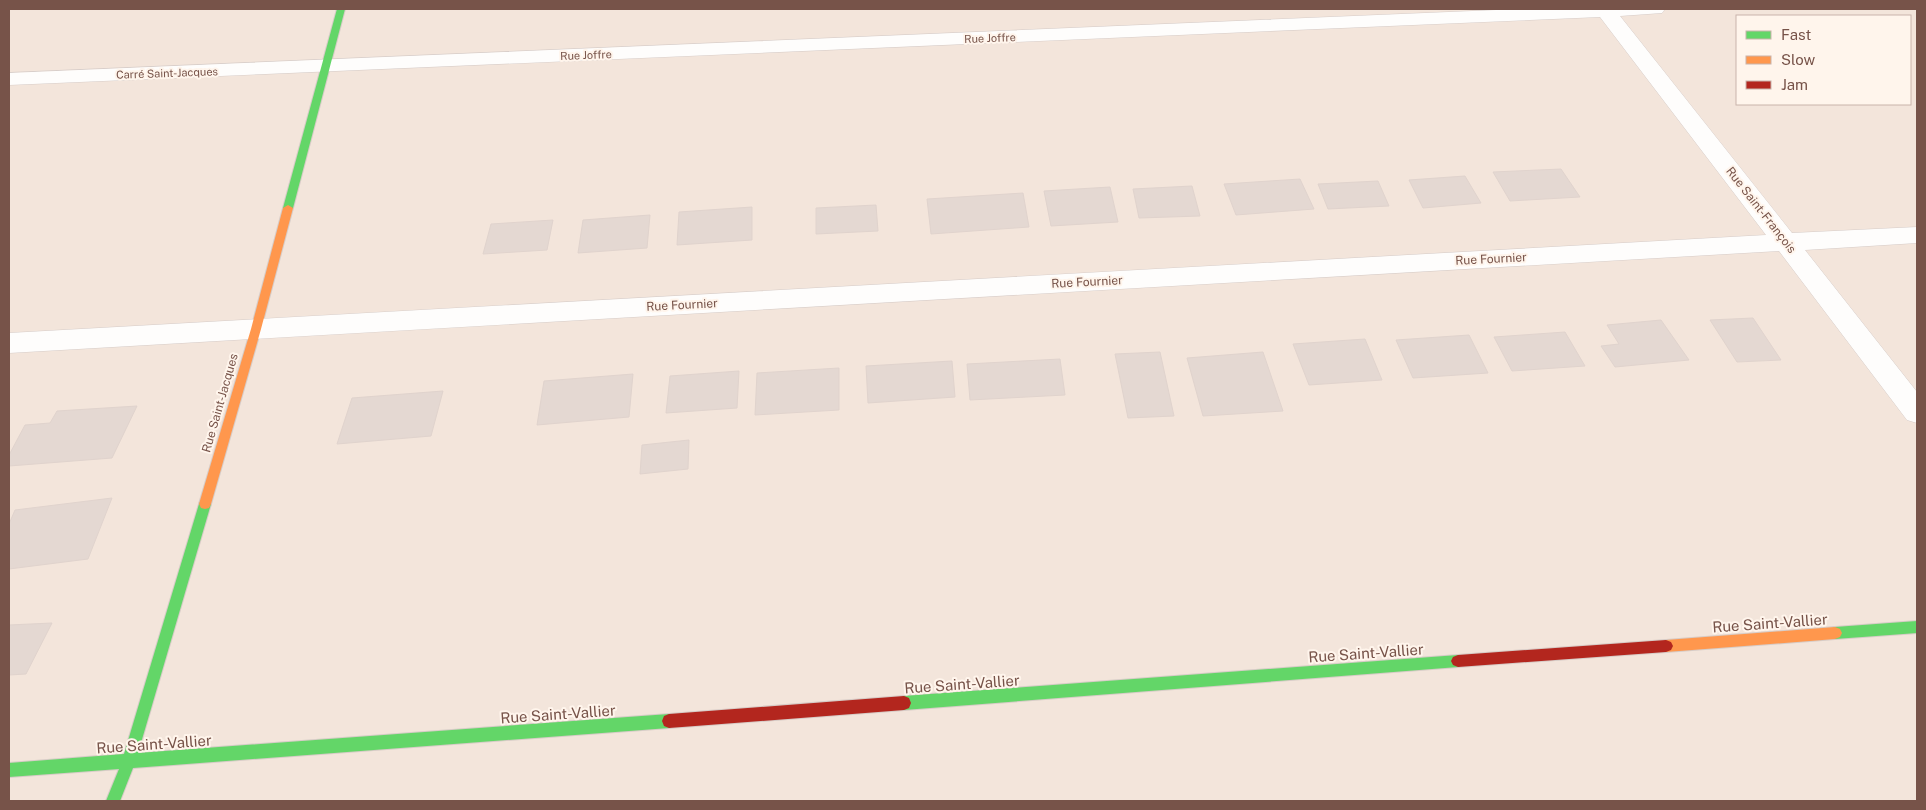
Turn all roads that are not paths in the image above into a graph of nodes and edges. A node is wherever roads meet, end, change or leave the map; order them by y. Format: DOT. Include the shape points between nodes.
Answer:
graph roads {
  1 [pos="341,9"];
  2 [pos="1655,9"];
  3 [pos="1605,10"];
  4 [pos="326,66"];
  5 [pos="9,79"];
  6 [pos="1917,235"];
  7 [pos="1786,242"];
  8 [pos="256,329"];
  9 [pos="9,343"];
  10 [pos="1917,412"];
  11 [pos="1917,627"];
  12 [pos="129,761"];
  13 [pos="9,770"];
  14 [pos="113,801"];
  1 -- 4 [label="street, Rue Saint-Jacques"];
  2 -- 3 [label="street, Rue Joffre"];
  3 -- 4 [label="street, Rue Joffre"];
  3 -- 7 [label="street, Rue Saint-François"];
  4 -- 5 [label="street, Carré Saint-Jacques"];
  4 -- 8 [label="street, Rue Saint-Jacques"];
  6 -- 7 [label="street, Rue Fournier"];
  7 -- 8 [label="street, Rue Fournier"];
  7 -- 10 [label="street, Rue Saint-François"];
  8 -- 9 [label="street"];
  8 -- 12 [label="street, Rue Saint-Jacques"];
  11 -- 12 [label="street, Rue Saint-Vallier"];
  12 -- 13 [label="street, Rue Saint-Vallier"];
  12 -- 14 [label="street, Rue Saint-Jacques"];
}
